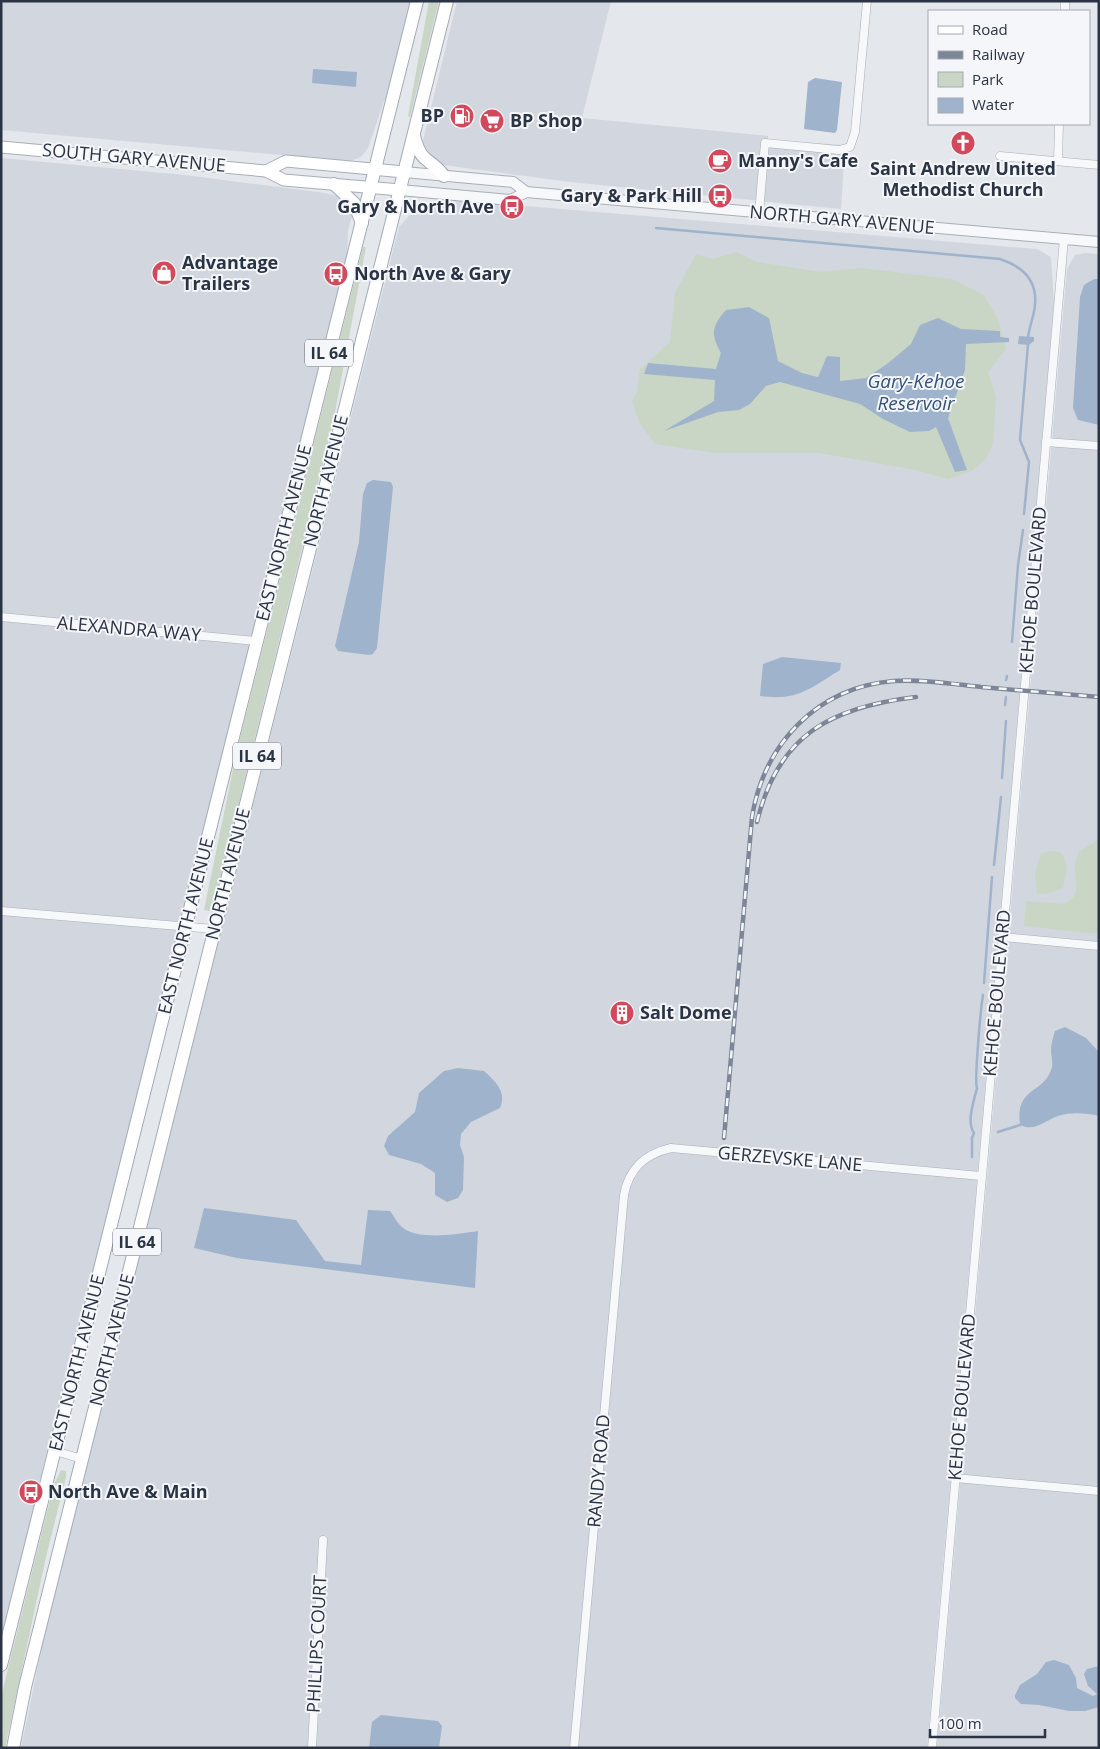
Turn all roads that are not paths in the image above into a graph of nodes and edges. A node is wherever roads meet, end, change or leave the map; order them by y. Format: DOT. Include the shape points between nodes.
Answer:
graph roads {
  1 [pos="417,1"];
  2 [pos="447,1"];
  3 [pos="867,1"];
  4 [pos="1059,125"];
  5 [pos="414,134"];
  6 [pos="1,147"];
  7 [pos="1000,156"];
  8 [pos="1058,161"];
  9 [pos="1099,165"];
  10 [pos="375,169"];
  11 [pos="266,171"];
  12 [pos="404,172"];
  13 [pos="444,176"];
  14 [pos="334,184"];
  15 [pos="371,188"];
  16 [pos="400,190"];
  17 [pos="526,192"];
  18 [pos="759,213"];
  19 [pos="362,223"];
  20 [pos="1064,239"];
  21 [pos="1099,242"];
  22 [pos="1046,442"];
  23 [pos="1099,446"];
  24 [pos="1,617"];
  25 [pos="256,641"];
  26 [pos="1,911"];
  27 [pos="186,926"];
  28 [pos="214,929"];
  29 [pos="1003,937"];
  30 [pos="1099,946"];
  31 [pos="981,1176"];
  32 [pos="624,1195"];
  33 [pos="55,1451"];
  34 [pos="82,1459"];
  35 [pos="955,1478"];
  36 [pos="1099,1491"];
  37 [pos="323,1540"];
  38 [pos="1,1665"];
  39 [pos="13,1748"];
  40 [pos="312,1748"];
  41 [pos="574,1748"];
  42 [pos="932,1748"];
  1 -- 10 [label="main road, IL 64"];
  2 -- 5 [label="main road, NORTH AVENUE / IL 64"];
  3 -- 18 [label="street" via="855,132 850,147 839,150 765,143"];
  4 -- 8 [label="street"];
  5 -- 12 [label="main road, NORTH AVENUE / IL 64"];
  5 -- 13 [label="main road" via="423,159"];
  6 -- 11 [label="main road, SOUTH GARY AVENUE"];
  7 -- 8 [label="street"];
  8 -- 9 [label="street"];
  10 -- 11 [label="main road, SOUTH GARY AVENUE" via="286,161"];
  10 -- 12 [label="main road, SOUTH GARY AVENUE"];
  10 -- 15 [label="main road, IL 64"];
  11 -- 14 [label="main road, SOUTH GARY AVENUE" via="284,180"];
  12 -- 13 [label="street, NORTH GARY AVENUE"];
  12 -- 16 [label="main road, NORTH AVENUE / IL 64"];
  13 -- 17 [label="street, NORTH GARY AVENUE" via="513,182"];
  14 -- 15 [label="main road, SOUTH GARY AVENUE"];
  14 -- 19 [label="main road" via="354,203"];
  15 -- 16 [label="main road, NORTH GARY AVENUE"];
  15 -- 19 [label="main road, EAST NORTH AVENUE / IL 64"];
  16 -- 17 [label="street, NORTH GARY AVENUE" via="511,200"];
  16 -- 28 [label="main road, NORTH AVENUE / IL 64"];
  17 -- 18 [label="street, NORTH GARY AVENUE"];
  18 -- 20 [label="street, NORTH GARY AVENUE"];
  19 -- 25 [label="main road, EAST NORTH AVENUE / IL 64"];
  20 -- 21 [label="street, NORTH GARY AVENUE"];
  20 -- 22 [label="street, KEHOE BOULEVARD"];
  22 -- 23 [label="street"];
  22 -- 29 [label="street, KEHOE BOULEVARD"];
  24 -- 25 [label="street, ALEXANDRA WAY"];
  25 -- 27 [label="main road, EAST NORTH AVENUE / IL 64"];
  26 -- 27 [label="street"];
  27 -- 28 [label="street"];
  27 -- 33 [label="main road, EAST NORTH AVENUE / IL 64"];
  28 -- 34 [label="main road, NORTH AVENUE / IL 64"];
  29 -- 30 [label="street"];
  29 -- 31 [label="street, KEHOE BOULEVARD"];
  31 -- 32 [label="street, GERZEVSKE LANE" via="671,1148 647,1155 630,1175"];
  31 -- 35 [label="street, KEHOE BOULEVARD"];
  32 -- 41 [label="street, RANDY ROAD"];
  33 -- 34 [label="street"];
  33 -- 38 [label="main road, EAST NORTH AVENUE / IL 64"];
  34 -- 39 [label="main road, NORTH AVENUE / IL 64"];
  35 -- 36 [label="street"];
  35 -- 42 [label="street, KEHOE BOULEVARD"];
  37 -- 40 [label="street, PHILLIPS COURT"];
}
